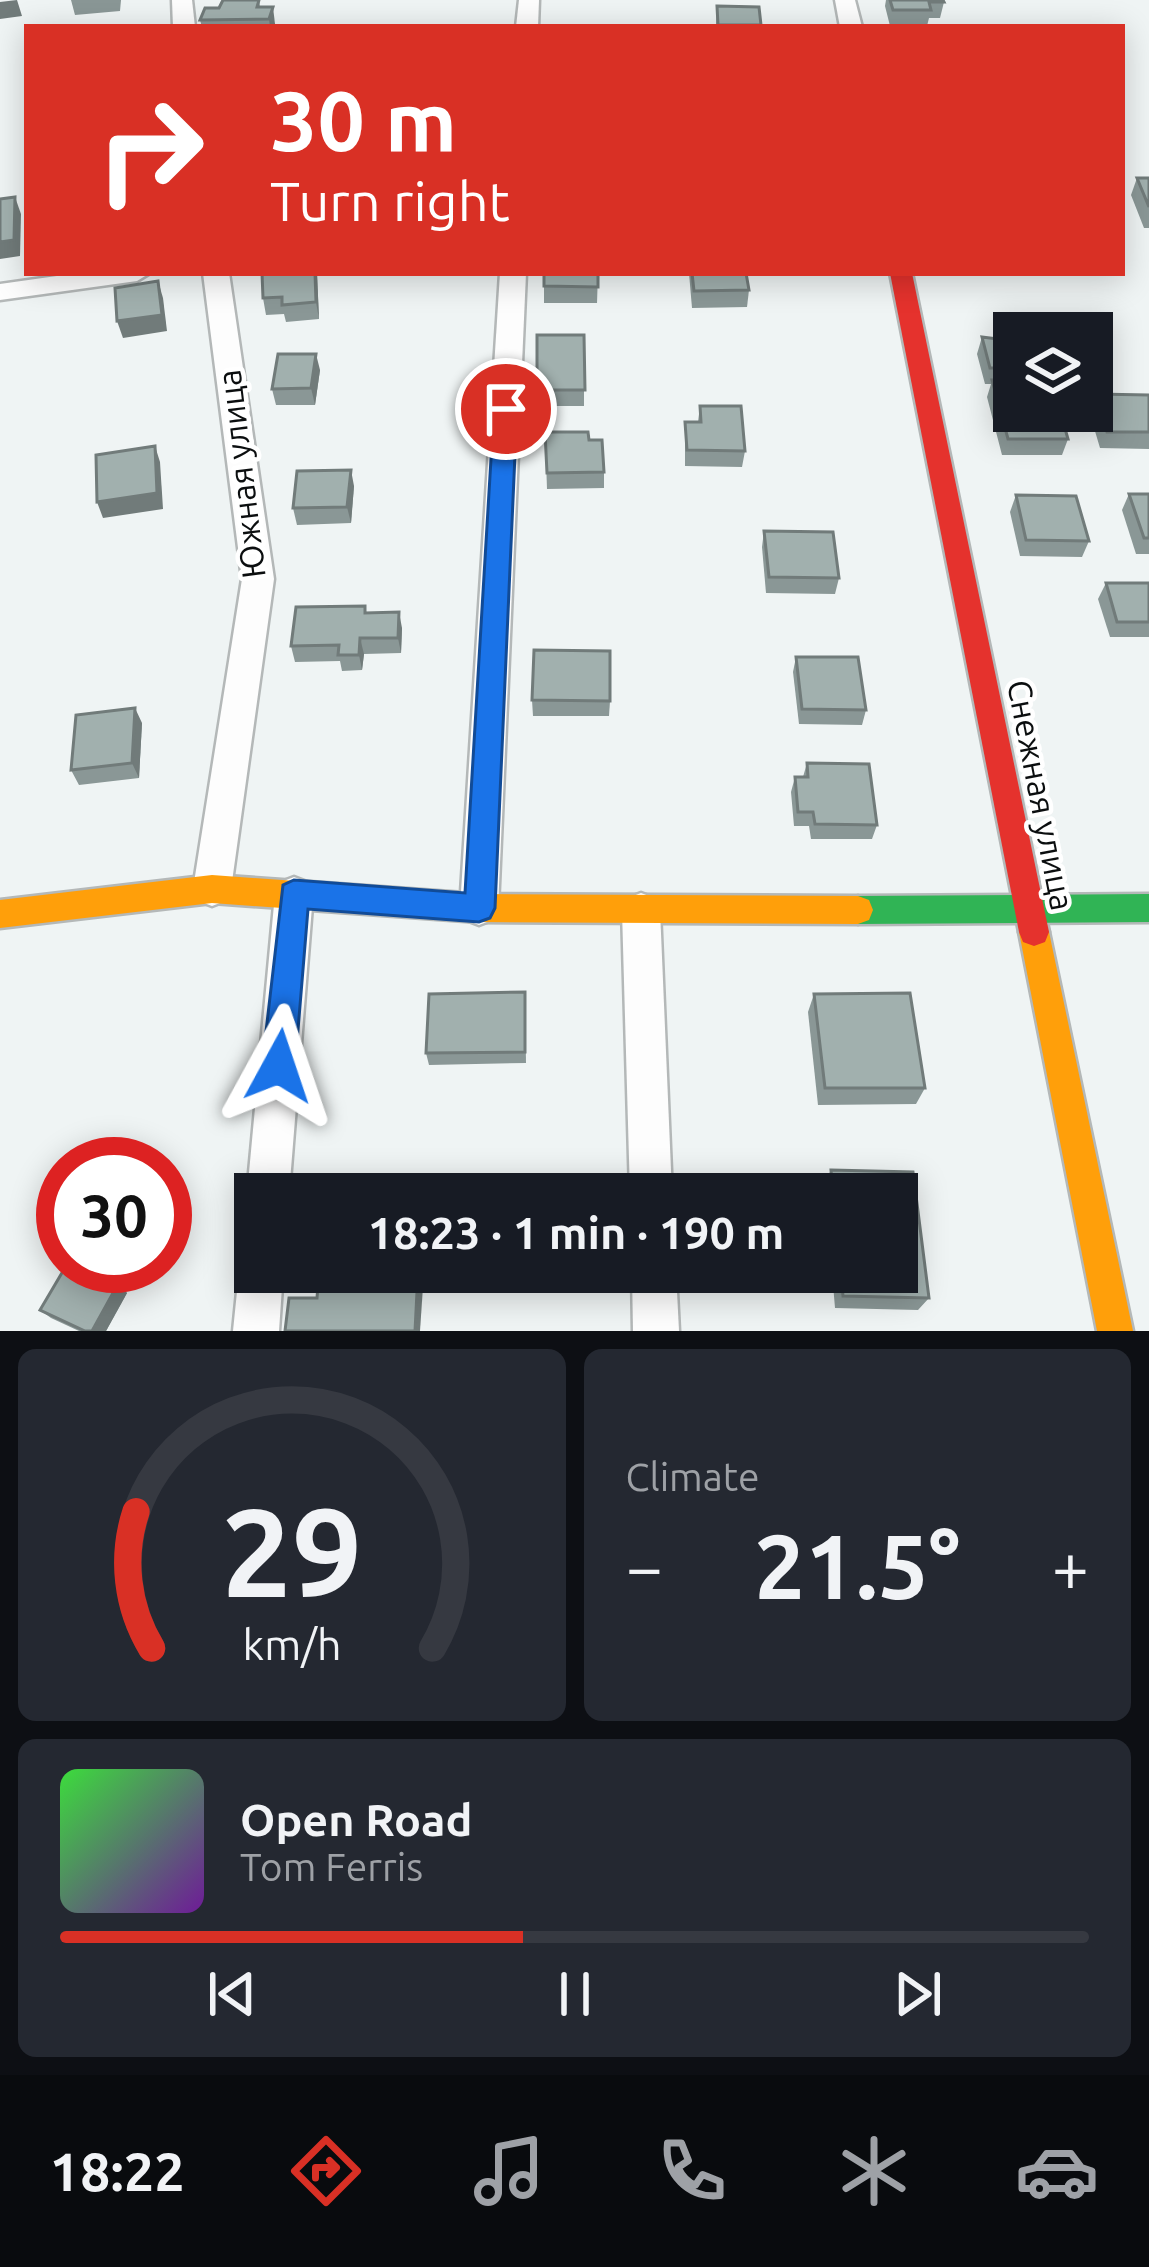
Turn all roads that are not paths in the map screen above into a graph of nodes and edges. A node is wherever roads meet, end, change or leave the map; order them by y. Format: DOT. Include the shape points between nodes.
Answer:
graph roads {
  1 [pos="115,276"];
  2 [pos="216,276"];
  3 [pos="513,276"];
  4 [pos="902,276"];
  5 [pos="0,292"];
  6 [pos="212,889"];
  7 [pos="294,894"];
  8 [pos="479,908"];
  9 [pos="1149,908"];
  10 [pos="641,910"];
  11 [pos="1027,911"];
  12 [pos="0,914"];
  13 [pos="270,1173"];
  14 [pos="650,1173"];
  15 [pos="259,1293"];
  16 [pos="655,1293"];
  17 [pos="256,1331"];
  18 [pos="656,1331"];
  19 [pos="1115,1331"];
  1 -- 5 [label="street"];
  2 -- 6 [label="street, Южная улица" via="258,579"];
  3 -- 8 [label="street"];
  4 -- 11 [label="street, Снежная улица"];
  6 -- 7 [label="street"];
  6 -- 12 [label="street"];
  7 -- 8 [label="street"];
  7 -- 13 [label="street"];
  8 -- 10 [label="street"];
  9 -- 11 [label="street"];
  10 -- 11 [label="street"];
  10 -- 14 [label="street"];
  11 -- 19 [label="street, Снежная улица"];
  15 -- 17 [label="street"];
  16 -- 18 [label="street"];
}
